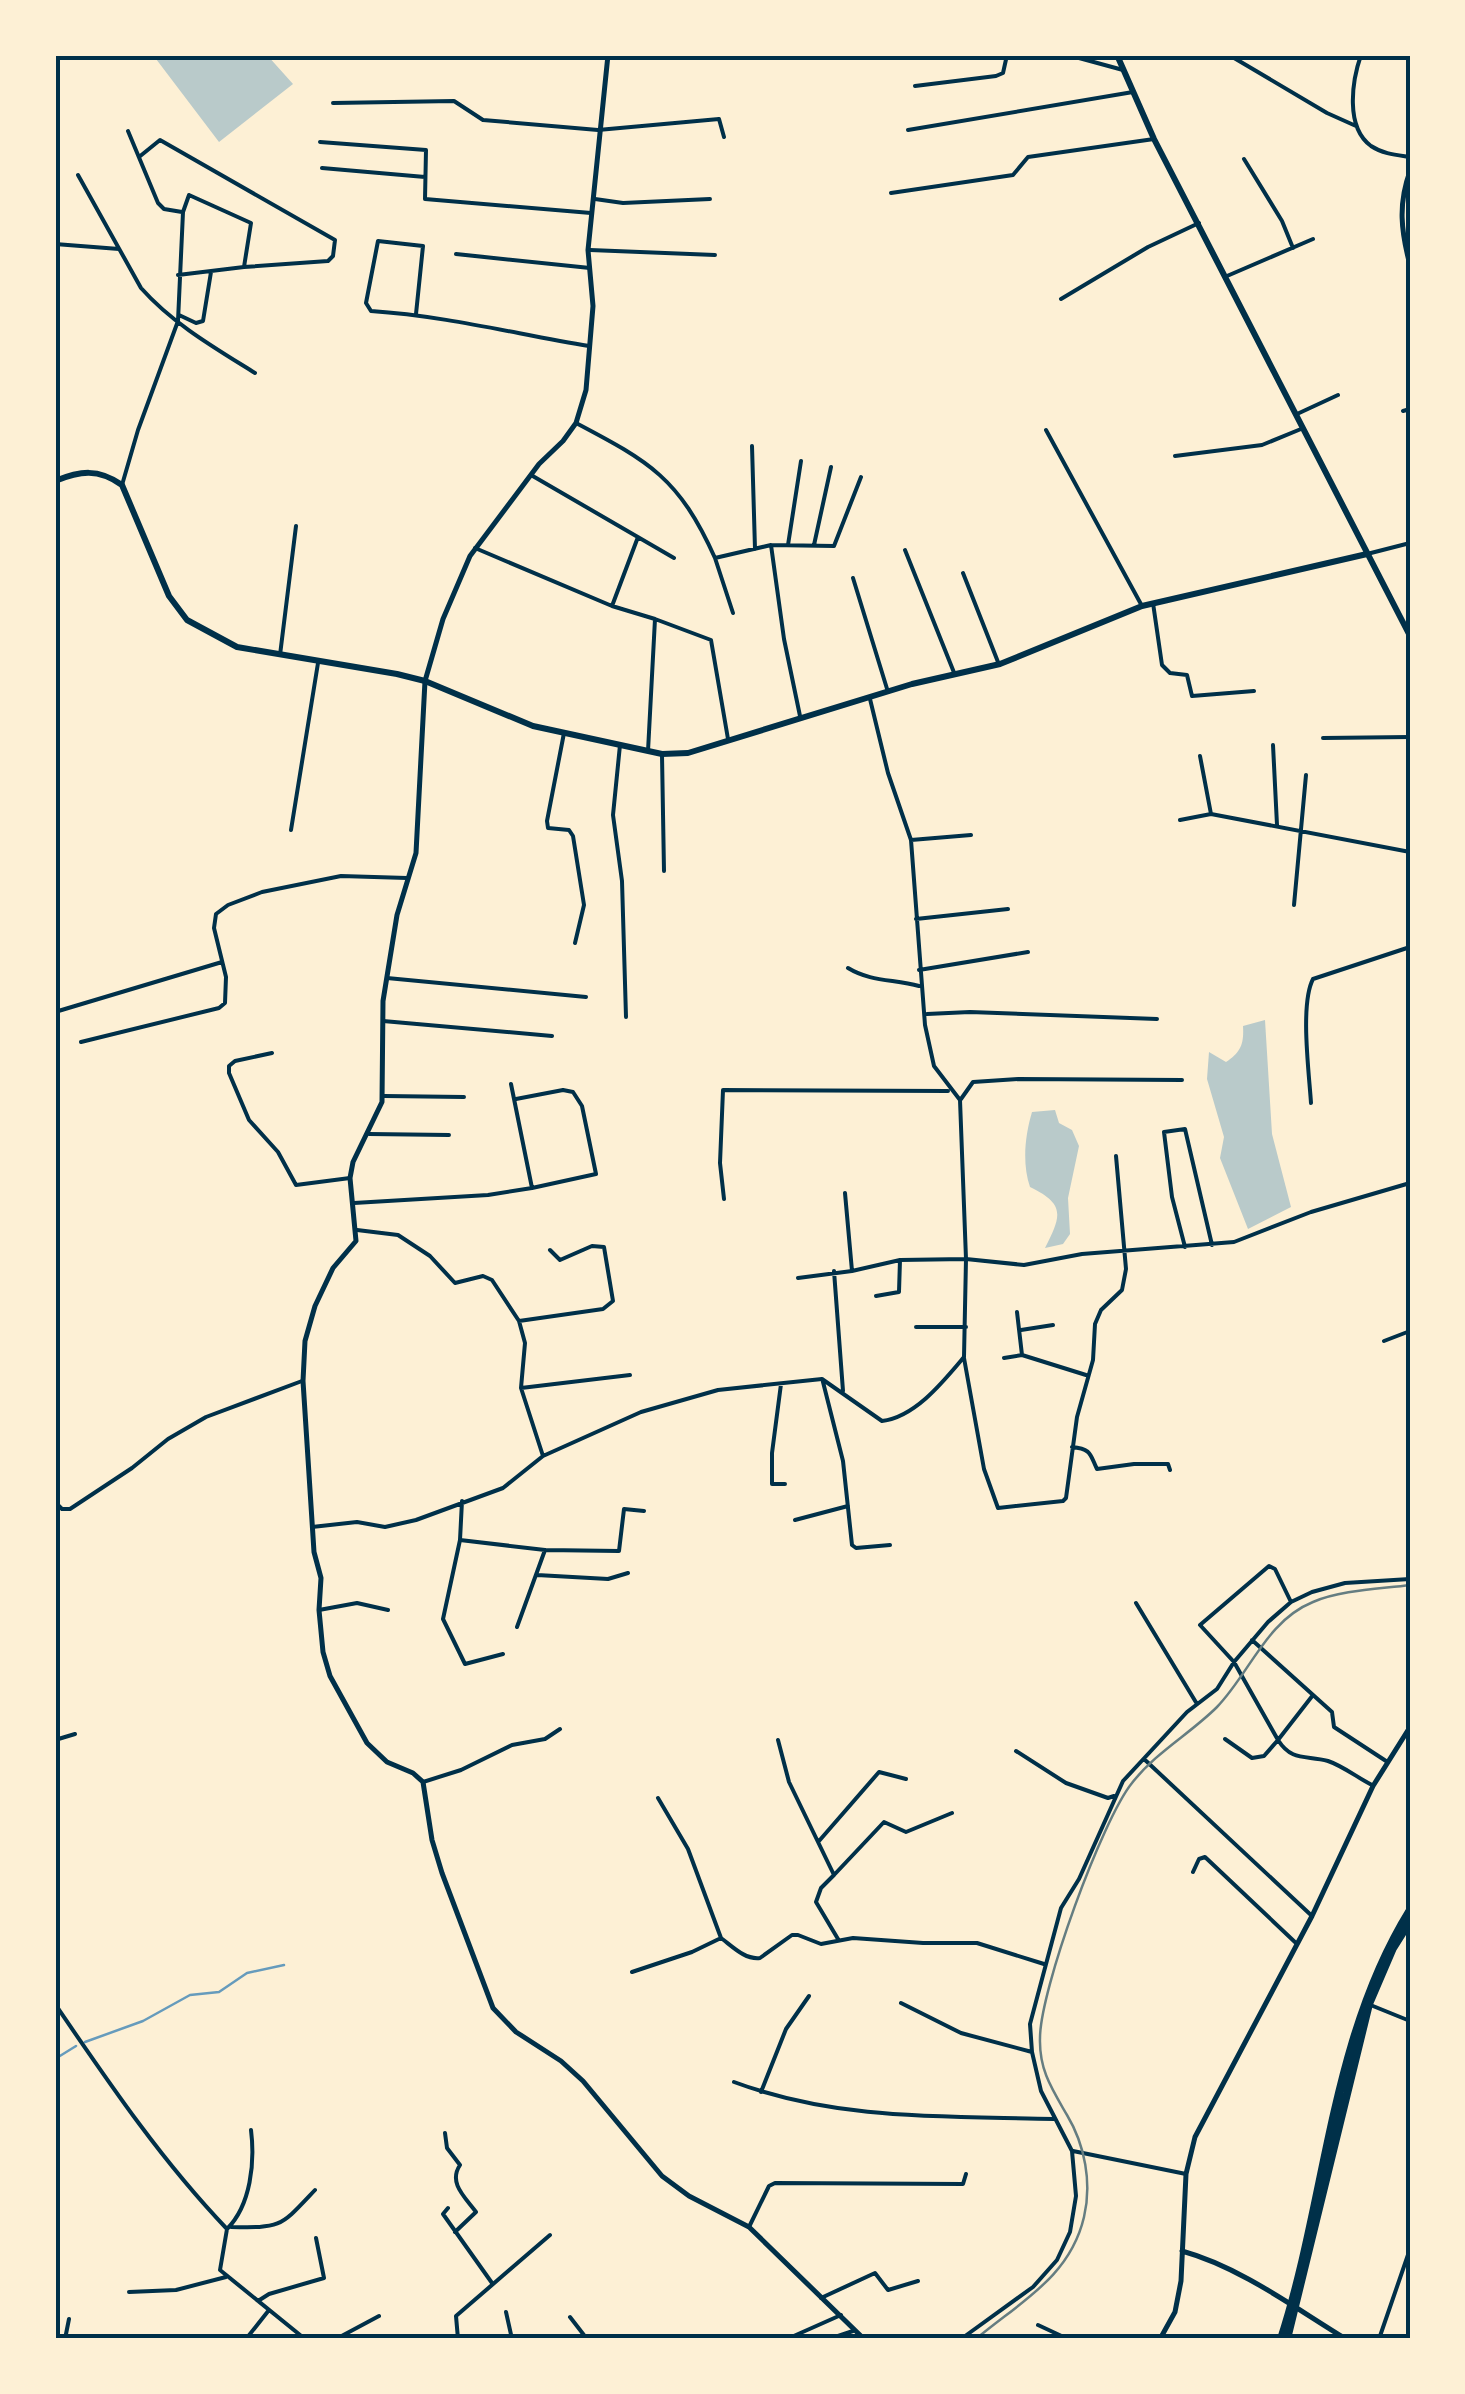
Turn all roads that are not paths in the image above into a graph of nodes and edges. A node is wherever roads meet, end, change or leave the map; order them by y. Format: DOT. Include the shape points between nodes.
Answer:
graph roads {
  1 [pos="608,55"];
  2 [pos="1007,55"];
  3 [pos="1068,55"];
  4 [pos="1118,55"];
  5 [pos="1229,55"];
  6 [pos="1361,55"];
  7 [pos="1123,70"];
  8 [pos="915,86"];
  9 [pos="1133,92"];
  10 [pos="334,103"];
  11 [pos="1356,126"];
  12 [pos="128,130"];
  13 [pos="598,130"];
  14 [pos="908,130"];
  15 [pos="724,137"];
  16 [pos="1154,140"];
  17 [pos="320,142"];
  18 [pos="139,157"];
  19 [pos="1410,157"];
  20 [pos="1244,160"];
  21 [pos="322,168"];
  22 [pos="1410,170"];
  23 [pos="78,175"];
  24 [pos="425,177"];
  25 [pos="891,193"];
  26 [pos="593,199"];
  27 [pos="710,199"];
  28 [pos="183,212"];
  29 [pos="590,214"];
  30 [pos="1200,223"];
  31 [pos="1313,239"];
  32 [pos="55,244"];
  33 [pos="118,248"];
  34 [pos="1293,248"];
  35 [pos="588,250"];
  36 [pos="456,254"];
  37 [pos="715,255"];
  38 [pos="1410,266"];
  39 [pos="244,267"];
  40 [pos="591,268"];
  41 [pos="211,272"];
  42 [pos="178,274"];
  43 [pos="1226,276"];
  44 [pos="1061,299"];
  45 [pos="416,314"];
  46 [pos="178,318"];
  47 [pos="590,346"];
  48 [pos="255,373"];
  49 [pos="1338,395"];
  50 [pos="1410,409"];
  51 [pos="1403,411"];
  52 [pos="1298,414"];
  53 [pos="576,423"];
  54 [pos="1304,427"];
  55 [pos="1046,430"];
  56 [pos="752,446"];
  57 [pos="1175,456"];
  58 [pos="800,461"];
  59 [pos="831,467"];
  60 [pos="531,475"];
  61 [pos="861,477"];
  62 [pos="55,481"];
  63 [pos="122,485"];
  64 [pos="296,526"];
  65 [pos="638,537"];
  66 [pos="1410,543"];
  67 [pos="772,545"];
  68 [pos="788,545"];
  69 [pos="814,545"];
  70 [pos="475,548"];
  71 [pos="756,548"];
  72 [pos="905,550"];
  73 [pos="1367,554"];
  74 [pos="674,558"];
  75 [pos="715,558"];
  76 [pos="963,573"];
  77 [pos="853,578"];
  78 [pos="1153,603"];
  79 [pos="612,606"];
  80 [pos="1142,606"];
  81 [pos="733,613"];
  82 [pos="654,619"];
  83 [pos="1410,636"];
  84 [pos="280,657"];
  85 [pos="318,663"];
  86 [pos="1000,664"];
  87 [pos="955,674"];
  88 [pos="426,681"];
  89 [pos="888,692"];
  90 [pos="1254,692"];
  91 [pos="870,698"];
  92 [pos="801,721"];
  93 [pos="564,732"];
  94 [pos="1410,737"];
  95 [pos="1323,738"];
  96 [pos="728,740"];
  97 [pos="1273,744"];
  98 [pos="620,745"];
  99 [pos="648,751"];
  100 [pos="662,754"];
  101 [pos="1200,756"];
  102 [pos="1306,775"];
  103 [pos="1210,814"];
  104 [pos="1180,820"];
  105 [pos="1278,825"];
  106 [pos="291,830"];
  107 [pos="1303,830"];
  108 [pos="971,835"];
  109 [pos="911,840"];
  110 [pos="1410,852"];
  111 [pos="664,870"];
  112 [pos="407,878"];
  113 [pos="1294,905"];
  114 [pos="1008,909"];
  115 [pos="916,919"];
  116 [pos="575,943"];
  117 [pos="1410,947"];
  118 [pos="1028,952"];
  119 [pos="222,962"];
  120 [pos="848,968"];
  121 [pos="919,970"];
  122 [pos="387,978"];
  123 [pos="922,987"];
  124 [pos="586,997"];
  125 [pos="55,1012"];
  126 [pos="926,1014"];
  127 [pos="626,1017"];
  128 [pos="1157,1019"];
  129 [pos="382,1021"];
  130 [pos="552,1036"];
  131 [pos="81,1042"];
  132 [pos="272,1052"];
  133 [pos="1182,1080"];
  134 [pos="511,1084"];
  135 [pos="951,1091"];
  136 [pos="382,1096"];
  137 [pos="464,1097"];
  138 [pos="515,1100"];
  139 [pos="960,1100"];
  140 [pos="1311,1103"];
  141 [pos="369,1134"];
  142 [pos="449,1135"];
  143 [pos="1116,1156"];
  144 [pos="350,1178"];
  145 [pos="1410,1184"];
  146 [pos="532,1188"];
  147 [pos="845,1193"];
  148 [pos="724,1200"];
  149 [pos="354,1203"];
  150 [pos="357,1230"];
  151 [pos="1212,1245"];
  152 [pos="1185,1247"];
  153 [pos="550,1250"];
  154 [pos="1124,1253"];
  155 [pos="966,1259"];
  156 [pos="900,1260"];
  157 [pos="834,1271"];
  158 [pos="852,1271"];
  159 [pos="798,1278"];
  160 [pos="876,1296"];
  161 [pos="1018,1312"];
  162 [pos="519,1321"];
  163 [pos="1053,1326"];
  164 [pos="966,1327"];
  165 [pos="916,1328"];
  166 [pos="1021,1330"];
  167 [pos="1410,1331"];
  168 [pos="1384,1342"];
  169 [pos="1022,1355"];
  170 [pos="964,1357"];
  171 [pos="1004,1358"];
  172 [pos="630,1375"];
  173 [pos="1087,1375"];
  174 [pos="822,1380"];
  175 [pos="303,1381"];
  176 [pos="781,1384"];
  177 [pos="522,1388"];
  178 [pos="844,1393"];
  179 [pos="1072,1447"];
  180 [pos="543,1456"];
  181 [pos="1170,1470"];
  182 [pos="785,1484"];
  183 [pos="462,1501"];
  184 [pos="55,1502"];
  185 [pos="849,1506"];
  186 [pos="644,1510"];
  187 [pos="795,1520"];
  188 [pos="312,1527"];
  189 [pos="460,1540"];
  190 [pos="890,1545"];
  191 [pos="545,1550"];
  192 [pos="628,1573"];
  193 [pos="537,1575"];
  194 [pos="1410,1580"];
  195 [pos="1291,1602"];
  196 [pos="1136,1603"];
  197 [pos="319,1610"];
  198 [pos="388,1610"];
  199 [pos="517,1628"];
  200 [pos="1252,1640"];
  201 [pos="503,1654"];
  202 [pos="1234,1662"];
  203 [pos="1314,1695"];
  204 [pos="1198,1704"];
  205 [pos="1410,1727"];
  206 [pos="560,1729"];
  207 [pos="75,1734"];
  208 [pos="1225,1739"];
  209 [pos="55,1740"];
  210 [pos="778,1740"];
  211 [pos="1278,1740"];
  212 [pos="1016,1751"];
  213 [pos="1143,1759"];
  214 [pos="1386,1762"];
  215 [pos="906,1779"];
  216 [pos="423,1782"];
  217 [pos="1373,1786"];
  218 [pos="1116,1795"];
  219 [pos="658,1798"];
  220 [pos="952,1813"];
  221 [pos="819,1841"];
  222 [pos="1193,1872"];
  223 [pos="834,1875"];
  224 [pos="1410,1910"];
  225 [pos="1312,1916"];
  226 [pos="1410,1921"];
  227 [pos="721,1938"];
  228 [pos="838,1938"];
  229 [pos="1297,1944"];
  230 [pos="1044,1964"];
  231 [pos="632,1972"];
  232 [pos="809,1996"];
  233 [pos="901,2003"];
  234 [pos="1366,2003"];
  235 [pos="55,2004"];
  236 [pos="1410,2021"];
  237 [pos="1032,2052"];
  238 [pos="734,2082"];
  239 [pos="762,2092"];
  240 [pos="1054,2119"];
  241 [pos="250,2130"];
  242 [pos="445,2133"];
  243 [pos="1072,2151"];
  244 [pos="966,2174"];
  245 [pos="1186,2174"];
  246 [pos="315,2190"];
  247 [pos="448,2208"];
  248 [pos="229,2228"];
  249 [pos="749,2228"];
  250 [pos="455,2232"];
  251 [pos="550,2235"];
  252 [pos="316,2238"];
  253 [pos="1410,2249"];
  254 [pos="1182,2251"];
  255 [pos="226,2277"];
  256 [pos="918,2281"];
  257 [pos="492,2283"];
  258 [pos="129,2292"];
  259 [pos="821,2298"];
  260 [pos="258,2301"];
  261 [pos="1294,2308"];
  262 [pos="269,2310"];
  263 [pos="506,2312"];
  264 [pos="841,2315"];
  265 [pos="380,2316"];
  266 [pos="570,2317"];
  267 [pos="70,2320"];
  268 [pos="1038,2324"];
  269 [pos="856,2330"];
  270 [pos="65,2339"];
  271 [pos="246,2339"];
  272 [pos="304,2339"];
  273 [pos="336,2339"];
  274 [pos="458,2339"];
  275 [pos="512,2339"];
  276 [pos="586,2339"];
  277 [pos="788,2339"];
  278 [pos="829,2339"];
  279 [pos="864,2339"];
  280 [pos="961,2339"];
  281 [pos="1068,2339"];
  282 [pos="1160,2339"];
  283 [pos="1284,2339"];
  284 [pos="1346,2339"];
  285 [pos="1380,2339"];
  1 -- 13 [label="street"];
  2 -- 8 [label="street" via="996,76"];
  3 -- 7 [label="street"];
  4 -- 7 [label="main road"];
  5 -- 11 [label="street"];
  6 -- 11 [label="street"];
  7 -- 9 [label="main road"];
  9 -- 14 [label="street"];
  9 -- 16 [label="main road"];
  10 -- 13 [label="street" via="454,101 483,120"];
  11 -- 19 [label="street" via="1368,145"];
  12 -- 18 [label="street"];
  13 -- 15 [label="street" via="719,119"];
  13 -- 26 [label="street"];
  16 -- 25 [label="street" via="1028,157 1013,175"];
  16 -- 30 [label="main road"];
  17 -- 24 [label="street" via="426,150"];
  18 -- 28 [label="street" via="158,203"];
  18 -- 39 [label="street" via="160,140 334,240 328,261"];
  20 -- 34 [label="street"];
  21 -- 24 [label="street"];
  22 -- 38 [label="street" via="1401,204"];
  23 -- 33 [label="street"];
  24 -- 29 [label="street" via="425,199"];
  26 -- 27 [label="street"];
  26 -- 29 [label="street"];
  28 -- 39 [label="street" via="189,195 251,223"];
  28 -- 42 [label="street"];
  29 -- 35 [label="street"];
  30 -- 43 [label="main road"];
  30 -- 44 [label="street"];
  31 -- 34 [label="street"];
  32 -- 33 [label="street"];
  33 -- 46 [label="street" via="142,288"];
  34 -- 43 [label="street"];
  35 -- 37 [label="street"];
  35 -- 40 [label="street"];
  36 -- 40 [label="street"];
  39 -- 41 [label="street"];
  40 -- 47 [label="street"];
  41 -- 42 [label="street"];
  41 -- 46 [label="street" via="203,320"];
  42 -- 46 [label="street"];
  43 -- 52 [label="main road"];
  45 -- 45 [label="street" via="367,308 378,241 422,246"];
  45 -- 47 [label="street"];
  46 -- 48 [label="street"];
  46 -- 63 [label="street"];
  47 -- 53 [label="street"];
  49 -- 52 [label="street"];
  50 -- 51 [label="street"];
  52 -- 54 [label="main road"];
  53 -- 60 [label="street"];
  53 -- 75 [label="street" via="657,470 700,526"];
  54 -- 57 [label="street" via="1262,445"];
  54 -- 73 [label="main road"];
  55 -- 80 [label="street"];
  56 -- 71 [label="street"];
  58 -- 68 [label="street"];
  59 -- 69 [label="street"];
  60 -- 65 [label="street"];
  60 -- 70 [label="street"];
  61 -- 69 [label="street" via="834,546"];
  62 -- 63 [label="main road" via="81,471"];
  63 -- 84 [label="main road" via="169,596 187,620 237,647"];
  64 -- 84 [label="street"];
  65 -- 74 [label="street"];
  65 -- 79 [label="street"];
  66 -- 73 [label="street"];
  67 -- 68 [label="street"];
  67 -- 71 [label="street"];
  67 -- 92 [label="street"];
  68 -- 69 [label="street"];
  70 -- 79 [label="street"];
  70 -- 88 [label="street" via="443,619"];
  71 -- 75 [label="street"];
  72 -- 87 [label="street"];
  73 -- 78 [label="main road"];
  73 -- 83 [label="main road"];
  75 -- 81 [label="street"];
  76 -- 86 [label="street"];
  77 -- 89 [label="street"];
  78 -- 80 [label="main road"];
  78 -- 90 [label="street" via="1162,666 1188,675 1192,696"];
  79 -- 82 [label="street"];
  80 -- 86 [label="main road"];
  82 -- 96 [label="street" via="711,640"];
  82 -- 99 [label="street"];
  84 -- 85 [label="main road"];
  85 -- 88 [label="main road"];
  85 -- 106 [label="street"];
  86 -- 87 [label="main road"];
  87 -- 89 [label="main road"];
  88 -- 93 [label="main road" via="533,726"];
  88 -- 112 [label="street" via="420,819"];
  89 -- 91 [label="main road"];
  91 -- 92 [label="main road"];
  91 -- 109 [label="street"];
  92 -- 96 [label="main road"];
  93 -- 98 [label="main road"];
  93 -- 116 [label="street" via="547,821 548,828 573,836 584,904"];
  94 -- 95 [label="street"];
  96 -- 100 [label="main road"];
  97 -- 105 [label="street"];
  98 -- 99 [label="main road"];
  98 -- 127 [label="street" via="613,815"];
  99 -- 100 [label="main road"];
  100 -- 111 [label="street"];
  101 -- 103 [label="street"];
  102 -- 107 [label="street"];
  103 -- 104 [label="street"];
  103 -- 105 [label="street"];
  105 -- 107 [label="street"];
  107 -- 110 [label="street"];
  107 -- 113 [label="street"];
  108 -- 109 [label="street"];
  109 -- 115 [label="street"];
  112 -- 119 [label="street" via="341,876 228,905 216,914 214,928"];
  112 -- 122 [label="street"];
  114 -- 115 [label="street"];
  115 -- 121 [label="street"];
  117 -- 140 [label="street" via="1313,979 1305,1022"];
  118 -- 121 [label="street"];
  119 -- 125 [label="street"];
  119 -- 131 [label="street" via="226,990 219,1008"];
  120 -- 123 [label="street" via="882,982"];
  121 -- 123 [label="street"];
  122 -- 124 [label="street"];
  122 -- 129 [label="street"];
  123 -- 126 [label="street"];
  126 -- 128 [label="street"];
  126 -- 135 [label="street" via="934,1066"];
  129 -- 130 [label="street"];
  129 -- 136 [label="street"];
  132 -- 144 [label="street" via="229,1066 249,1120 296,1185"];
  133 -- 139 [label="street" via="973,1082"];
  134 -- 138 [label="street"];
  135 -- 139 [label="street"];
  135 -- 148 [label="street" via="723,1090"];
  136 -- 137 [label="street"];
  136 -- 141 [label="street"];
  138 -- 146 [label="street"];
  138 -- 146 [label="street" via="573,1092 593,1157 596,1174"];
  139 -- 155 [label="street"];
  141 -- 142 [label="street"];
  141 -- 144 [label="street"];
  143 -- 154 [label="street"];
  144 -- 149 [label="street"];
  145 -- 151 [label="street"];
  146 -- 149 [label="street"];
  147 -- 158 [label="street"];
  149 -- 150 [label="street"];
  150 -- 162 [label="street" via="398,1234 455,1283 492,1280"];
  150 -- 175 [label="street" via="315,1306"];
  151 -- 152 [label="street"];
  151 -- 152 [label="street" via="1185,1129 1164,1132"];
  152 -- 154 [label="street"];
  153 -- 162 [label="street" via="560,1260 604,1247 613,1301 603,1309"];
  154 -- 155 [label="street" via="1024,1265"];
  154 -- 173 [label="street" via="1122,1290 1095,1324"];
  155 -- 156 [label="street"];
  155 -- 164 [label="street"];
  156 -- 158 [label="street"];
  156 -- 160 [label="street" via="898,1292"];
  157 -- 158 [label="street"];
  157 -- 159 [label="street"];
  157 -- 178 [label="street"];
  161 -- 166 [label="street"];
  162 -- 177 [label="street" via="525,1343"];
  163 -- 166 [label="street"];
  164 -- 165 [label="street"];
  164 -- 170 [label="street"];
  166 -- 169 [label="street"];
  167 -- 168 [label="street"];
  169 -- 171 [label="street"];
  169 -- 173 [label="street"];
  170 -- 178 [label="street" via="894,1419 882,1421"];
  170 -- 179 [label="street" via="984,1469 998,1508 1063,1501"];
  172 -- 177 [label="street"];
  173 -- 179 [label="street"];
  174 -- 176 [label="street"];
  174 -- 178 [label="street"];
  174 -- 185 [label="street"];
  175 -- 184 [label="street" via="206,1417 70,1509"];
  175 -- 188 [label="street"];
  176 -- 180 [label="street" via="718,1390 641,1412"];
  176 -- 182 [label="street" via="772,1484"];
  177 -- 180 [label="street"];
  179 -- 181 [label="street" via="1092,1453 1098,1470 1134,1464 1168,1464"];
  180 -- 183 [label="street" via="504,1488"];
  183 -- 188 [label="street" via="385,1527"];
  183 -- 189 [label="street"];
  185 -- 187 [label="street"];
  185 -- 190 [label="street" via="856,1548"];
  186 -- 191 [label="street" via="624,1509 620,1551"];
  188 -- 197 [label="street"];
  189 -- 191 [label="street"];
  189 -- 201 [label="street" via="443,1620 465,1664"];
  191 -- 193 [label="street"];
  192 -- 193 [label="street"];
  193 -- 199 [label="street"];
  194 -- 195 [label="street" via="1345,1583"];
  195 -- 200 [label="street"];
  195 -- 202 [label="street" via="1269,1566 1200,1625"];
  196 -- 204 [label="street"];
  197 -- 198 [label="street" via="357,1604"];
  197 -- 216 [label="street" via="330,1676 367,1742"];
  200 -- 202 [label="street"];
  200 -- 203 [label="street"];
  202 -- 204 [label="street"];
  202 -- 211 [label="street"];
  203 -- 211 [label="street"];
  203 -- 214 [label="street" via="1332,1712 1334,1727"];
  204 -- 213 [label="street"];
  205 -- 214 [label="street"];
  206 -- 216 [label="street"];
  207 -- 209 [label="street"];
  208 -- 211 [label="street" via="1252,1758 1264,1756"];
  210 -- 221 [label="street" via="788,1782"];
  211 -- 217 [label="street" via="1296,1758 1328,1762"];
  212 -- 218 [label="street" via="1066,1783"];
  213 -- 218 [label="street"];
  213 -- 225 [label="street"];
  214 -- 217 [label="street"];
  215 -- 221 [label="street" via="879,1772"];
  216 -- 249 [label="street" via="442,1873 486,1993 503,2021 583,2082 662,2176"];
  217 -- 225 [label="street"];
  218 -- 230 [label="street" via="1060,1908"];
  219 -- 227 [label="street" via="688,1849"];
  220 -- 223 [label="street" via="906,1832 884,1822"];
  221 -- 223 [label="street"];
  222 -- 229 [label="street" via="1205,1857"];
  223 -- 228 [label="street" via="816,1902"];
  224 -- 234 [label="highway"];
  225 -- 229 [label="street"];
  226 -- 234 [label="highway"];
  227 -- 228 [label="street" via="753,1959 792,1935 821,1944"];
  227 -- 231 [label="street"];
  228 -- 230 [label="street" via="978,1943"];
  229 -- 245 [label="street" via="1204,2116"];
  230 -- 237 [label="street" via="1030,2024"];
  232 -- 239 [label="street" via="786,2029"];
  233 -- 237 [label="street" via="961,2033"];
  234 -- 236 [label="street"];
  234 -- 261 [label="highway"];
  235 -- 248 [label="street" via="136,2124"];
  237 -- 240 [label="street"];
  238 -- 239 [label="street"];
  239 -- 240 [label="street" via="859,2113"];
  240 -- 243 [label="street"];
  241 -- 248 [label="street" via="255,2160"];
  242 -- 250 [label="street" via="460,2166 454,2182 476,2212"];
  243 -- 245 [label="street"];
  243 -- 280 [label="street" via="1076,2196 1057,2260 1033,2287"];
  244 -- 249 [label="street" via="963,2184 775,2183"];
  245 -- 254 [label="street"];
  246 -- 248 [label="street" via="283,2224"];
  247 -- 250 [label="street" via="443,2214"];
  248 -- 255 [label="street" via="220,2270"];
  249 -- 259 [label="street"];
  250 -- 257 [label="street"];
  251 -- 257 [label="street"];
  252 -- 260 [label="street" via="324,2278"];
  253 -- 285 [label="street"];
  254 -- 261 [label="street"];
  254 -- 282 [label="street" via="1175,2312"];
  255 -- 258 [label="street" via="176,2290"];
  255 -- 260 [label="street"];
  256 -- 259 [label="street" via="888,2290 874,2273"];
  257 -- 274 [label="street" via="456,2316"];
  259 -- 264 [label="street"];
  260 -- 262 [label="street"];
  261 -- 283 [label="highway"];
  261 -- 284 [label="street"];
  262 -- 271 [label="street"];
  262 -- 272 [label="street"];
  263 -- 275 [label="street"];
  264 -- 269 [label="street"];
  264 -- 277 [label="street"];
  265 -- 273 [label="street"];
  266 -- 276 [label="street"];
  267 -- 270 [label="street"];
  268 -- 281 [label="street"];
  269 -- 278 [label="street"];
  269 -- 279 [label="street"];
}
